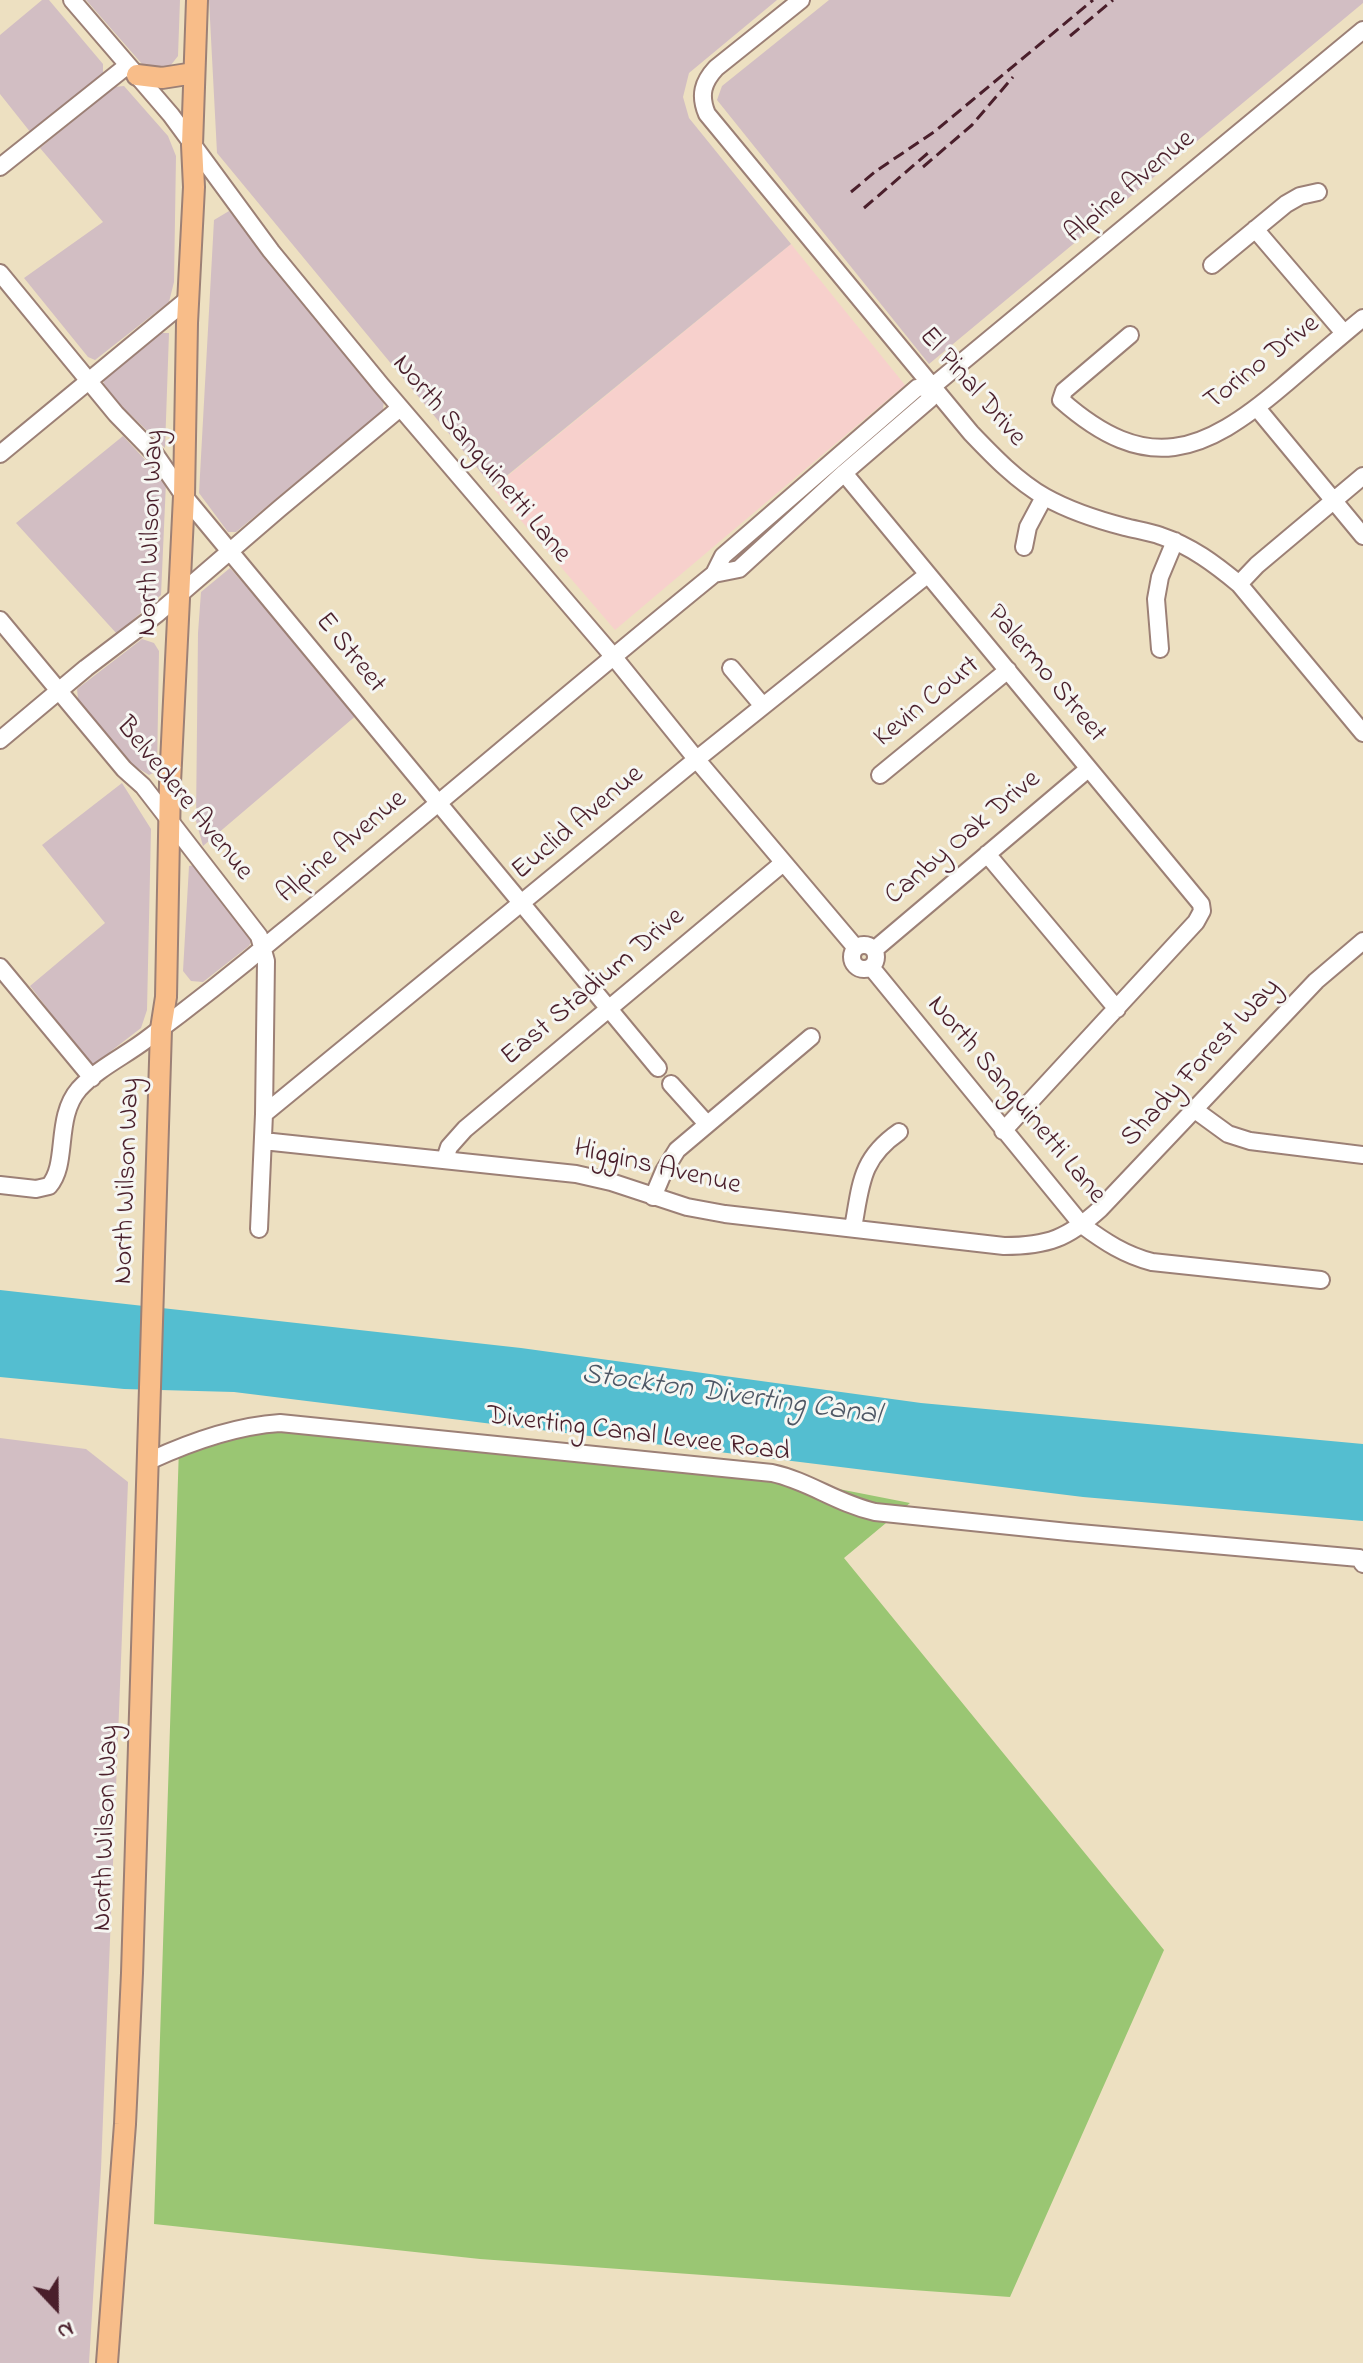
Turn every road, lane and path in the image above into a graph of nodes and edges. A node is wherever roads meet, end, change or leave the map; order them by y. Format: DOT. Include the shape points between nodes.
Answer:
graph roads {
  1 [pos="72,0"];
  2 [pos="197,0"];
  3 [pos="801,0"];
  4 [pos="1361,35"];
  5 [pos="132,70"];
  6 [pos="194,73"];
  7 [pos="192,145"];
  8 [pos="0,167"];
  9 [pos="1318,192"];
  10 [pos="1255,229"];
  11 [pos="1212,265"];
  12 [pos="0,273"];
  13 [pos="188,299"];
  14 [pos="1363,318"];
  15 [pos="1344,333"];
  16 [pos="1130,335"];
  17 [pos="88,381"];
  18 [pos="933,386"];
  19 [pos="400,408"];
  20 [pos="1257,408"];
  21 [pos="0,454"];
  22 [pos="844,473"];
  23 [pos="1363,476"];
  24 [pos="184,496"];
  25 [pos="1044,497"];
  26 [pos="1334,500"];
  27 [pos="1363,536"];
  28 [pos="1175,541"];
  29 [pos="1024,547"];
  30 [pos="230,551"];
  31 [pos="714,574"];
  32 [pos="927,575"];
  33 [pos="1239,584"];
  34 [pos="179,595"];
  35 [pos="0,620"];
  36 [pos="1160,649"];
  37 [pos="613,656"];
  38 [pos="731,668"];
  39 [pos="1008,670"];
  40 [pos="59,691"];
  41 [pos="763,706"];
  42 [pos="1363,733"];
  43 [pos="0,740"];
  44 [pos="697,760"];
  45 [pos="1088,769"];
  46 [pos="880,775"];
  47 [pos="438,804"];
  48 [pos="169,820"];
  49 [pos="987,854"];
  50 [pos="783,863"];
  51 [pos="522,904"];
  52 [pos="1363,941"];
  53 [pos="263,947"];
  54 [pos="856,948"];
  55 [pos="874,950"];
  56 [pos="0,967"];
  57 [pos="871,967"];
  58 [pos="610,1009"];
  59 [pos="1117,1009"];
  60 [pos="161,1029"];
  61 [pos="811,1037"];
  62 [pos="658,1068"];
  63 [pos="92,1078"];
  64 [pos="671,1084"];
  65 [pos="1195,1110"];
  66 [pos="264,1114"];
  67 [pos="707,1124"];
  68 [pos="1003,1131"];
  69 [pos="899,1132"];
  70 [pos="263,1141"];
  71 [pos="1363,1155"];
  72 [pos="445,1159"];
  73 [pos="0,1185"];
  74 [pos="653,1197"];
  75 [pos="1082,1225"];
  76 [pos="853,1228"];
  77 [pos="259,1229"];
  78 [pos="1321,1280"];
  79 [pos="149,1461"];
  80 [pos="1361,1560"];
  81 [pos="107,2363"];
  1 -- 5 [label="street, North Sanguinetti Lane"];
  2 -- 6 [label="main road, North Wilson Way"];
  3 -- 18 [label="street, El Pinal Drive" via="716,68 705,84 703,105"];
  4 -- 18 [label="street, Alpine Avenue"];
  5 -- 6 [label="main road" via="162,78"];
  5 -- 7 [label="street, North Sanguinetti Lane"];
  5 -- 8 [label="street"];
  6 -- 7 [label="main road, North Wilson Way"];
  7 -- 13 [label="main road, North Wilson Way"];
  7 -- 19 [label="street, North Sanguinetti Lane"];
  9 -- 10 [label="street" via="1286,204"];
  10 -- 11 [label="street"];
  10 -- 15 [label="street"];
  12 -- 17 [label="street, E Street"];
  13 -- 17 [label="street"];
  13 -- 24 [label="main road, North Wilson Way"];
  14 -- 15 [label="street, Torino Drive"];
  15 -- 20 [label="street, Torino Drive"];
  16 -- 20 [label="street, Torino Drive" via="1064,391 1061,400 1095,427 1138,446 1178,447 1220,433"];
  17 -- 21 [label="street"];
  17 -- 24 [label="street, E Street" via="155,454"];
  18 -- 22 [label="street, Alpine Avenue" via="930,399"];
  18 -- 25 [label="street, El Pinal Drive" via="994,457"];
  18 -- 31 [label="street, Alpine Avenue" via="917,388 822,469 723,556"];
  19 -- 30 [label="street"];
  19 -- 37 [label="street, North Sanguinetti Lane"];
  20 -- 26 [label="street"];
  22 -- 31 [label="street, Alpine Avenue" via="739,569"];
  22 -- 32 [label="street, Palermo Street"];
  23 -- 26 [label="street"];
  24 -- 30 [label="street, E Street"];
  24 -- 34 [label="main road, North Wilson Way"];
  25 -- 28 [label="street, El Pinal Drive" via="1098,520"];
  25 -- 29 [label="street"];
  26 -- 27 [label="street"];
  26 -- 33 [label="street"];
  28 -- 33 [label="street, El Pinal Drive"];
  28 -- 36 [label="street" via="1156,599"];
  30 -- 34 [label="street"];
  30 -- 47 [label="street, E Street"];
  31 -- 37 [label="street, Alpine Avenue"];
  32 -- 39 [label="street, Palermo Street"];
  32 -- 41 [label="street, Euclid Avenue"];
  33 -- 42 [label="street, El Pinal Drive"];
  34 -- 40 [label="street"];
  34 -- 48 [label="main road, North Wilson Way"];
  35 -- 40 [label="street, Belvedere Avenue"];
  37 -- 44 [label="street, North Sanguinetti Lane"];
  37 -- 47 [label="street, Alpine Avenue"];
  38 -- 41 [label="street"];
  39 -- 45 [label="street, Palermo Street"];
  39 -- 46 [label="street, Kevin Court"];
  40 -- 43 [label="street"];
  40 -- 48 [label="street, Belvedere Avenue"];
  41 -- 44 [label="street, Euclid Avenue"];
  44 -- 50 [label="street, North Sanguinetti Lane"];
  44 -- 51 [label="street, Euclid Avenue"];
  45 -- 49 [label="street, Canby Oak Drive"];
  45 -- 59 [label="street, Palermo Street" via="1197,898 1202,911"];
  47 -- 51 [label="street, E Street"];
  47 -- 53 [label="street, Alpine Avenue"];
  48 -- 53 [label="street, Belvedere Avenue"];
  48 -- 60 [label="main road, North Wilson Way"];
  49 -- 55 [label="street, Canby Oak Drive"];
  49 -- 59 [label="street"];
  50 -- 54 [label="street, North Sanguinetti Lane"];
  50 -- 58 [label="street, East Stadium Drive"];
  51 -- 58 [label="street, E Street"];
  51 -- 66 [label="street, Euclid Avenue"];
  52 -- 65 [label="street, Shady Forest Way" via="1316,981"];
  53 -- 60 [label="street, Alpine Avenue"];
  53 -- 66 [label="street, Belvedere Avenue"];
  54 -- 55 [label="street"];
  54 -- 57 [label="street" via="854,962 863,969"];
  55 -- 57 [label="street"];
  56 -- 63 [label="street"];
  57 -- 68 [label="street, North Sanguinetti Lane"];
  58 -- 62 [label="street, E Street"];
  58 -- 72 [label="street, East Stadium Drive" via="465,1129"];
  59 -- 68 [label="street"];
  60 -- 63 [label="street, Alpine Avenue"];
  60 -- 79 [label="main road, North Wilson Way"];
  61 -- 67 [label="street"];
  63 -- 73 [label="street, Alpine Avenue" via="70,1104 57,1171 49,1186"];
  64 -- 67 [label="street"];
  65 -- 71 [label="street" via="1228,1134 1250,1141"];
  65 -- 75 [label="street, Shady Forest Way"];
  66 -- 70 [label="street, Belvedere Avenue"];
  67 -- 74 [label="street" via="677,1150"];
  68 -- 75 [label="street, North Sanguinetti Lane"];
  69 -- 76 [label="street" via="884,1142 865,1169"];
  70 -- 72 [label="street, Higgins Avenue"];
  70 -- 77 [label="street, Belvedere Avenue"];
  72 -- 74 [label="street, Higgins Avenue" via="576,1174"];
  74 -- 76 [label="street, Higgins Avenue" via="725,1214"];
  75 -- 76 [label="street, Higgins Avenue" via="1044,1244 1004,1246"];
  75 -- 78 [label="street, North Sanguinetti Lane" via="1129,1256 1152,1262"];
  79 -- 80 [label="street, Diverting Canal Levee Road" via="182,1445 280,1423 772,1473 875,1512"];
  79 -- 81 [label="main road, North Wilson Way" via="125,2112"];
}
